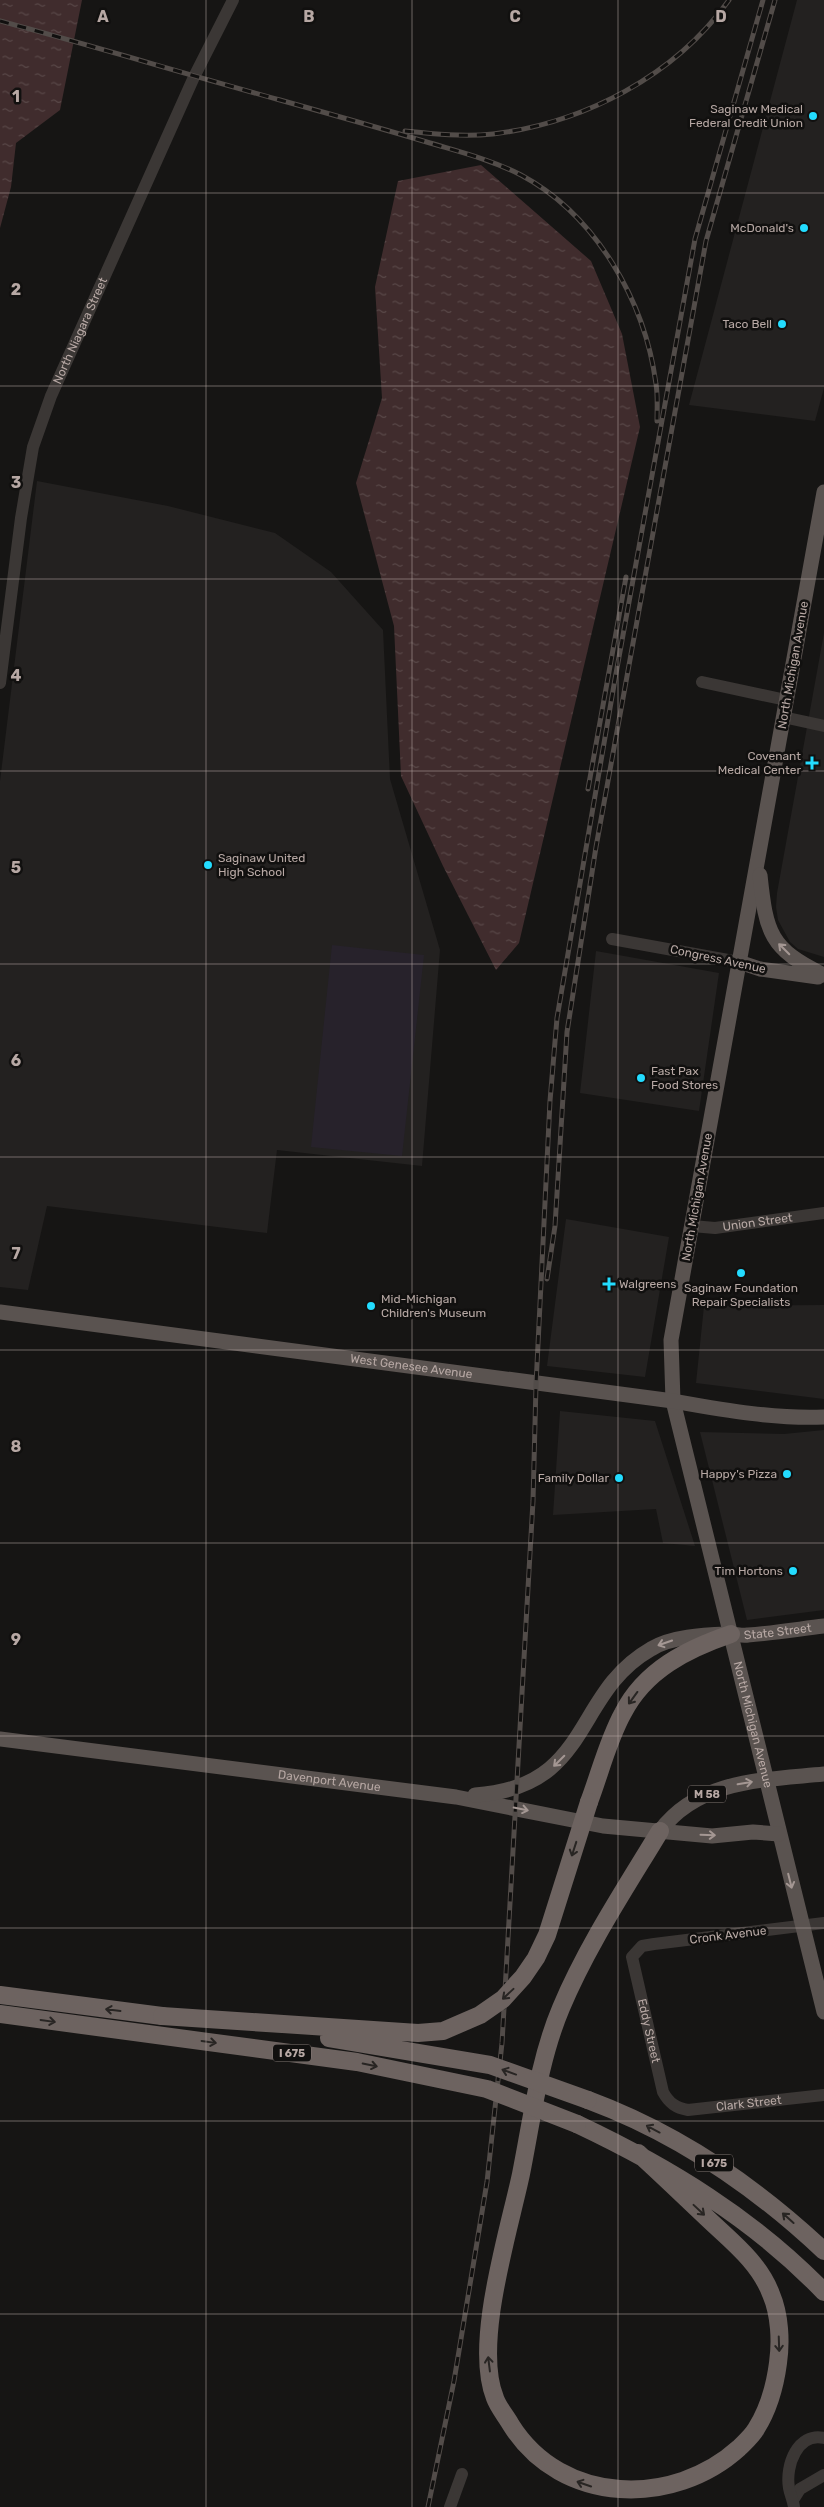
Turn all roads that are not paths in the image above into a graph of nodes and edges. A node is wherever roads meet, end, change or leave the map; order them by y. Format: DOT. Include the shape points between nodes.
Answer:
graph roads {
  1 [pos="233,0"];
  2 [pos="823,501"];
  3 [pos="702,682"];
  4 [pos="0,683"];
  5 [pos="786,700"];
  6 [pos="783,717"];
  7 [pos="824,726"];
  8 [pos="758,858"];
  9 [pos="612,939"];
  10 [pos="740,962"];
  11 [pos="824,976"];
  12 [pos="824,1213"];
  13 [pos="692,1226"];
  14 [pos="0,1312"];
  15 [pos="673,1401"];
  16 [pos="824,1418"];
  17 [pos="824,1626"];
  18 [pos="730,1634"];
  19 [pos="0,1739"];
  20 [pos="824,1774"];
  21 [pos="766,1780"];
  22 [pos="456,1797"];
  23 [pos="660,1831"];
  24 [pos="779,1834"];
  25 [pos="824,1923"];
  26 [pos="801,1926"];
  27 [pos="635,1952"];
  28 [pos="0,1995"];
  29 [pos="824,2012"];
  30 [pos="0,2014"];
  31 [pos="162,2016"];
  32 [pos="824,2095"];
  33 [pos="675,2106"];
  34 [pos="638,2153"];
  35 [pos="824,2251"];
  36 [pos="821,2289"];
  37 [pos="824,2438"];
  38 [pos="462,2474"];
  39 [pos="824,2475"];
  40 [pos="793,2504"];
  41 [pos="450,2507"];
  1 -- 4 [label="street, North Niagara Street" via="194,77 63,370 33,447"];
  2 -- 5 [label="main road, North Michigan Avenue"];
  3 -- 5 [label="street"];
  5 -- 6 [label="main road, North Michigan Avenue"];
  6 -- 7 [label="street"];
  6 -- 8 [label="main road, North Michigan Avenue"];
  8 -- 10 [label="main road, North Michigan Avenue"];
  11 -- 8 [label="main road, one-way" via="780,948 764,916"];
  9 -- 10 [label="street, Congress Avenue"];
  10 -- 11 [label="main road, Congress Avenue" via="760,969"];
  10 -- 13 [label="main road, North Michigan Avenue"];
  12 -- 13 [label="street, Union Street" via="715,1228"];
  13 -- 15 [label="main road, North Michigan Avenue" via="671,1340"];
  14 -- 15 [label="main road, West Genesee Avenue"];
  15 -- 16 [label="main road, West Genesee Avenue" via="759,1415"];
  15 -- 18 [label="main road, North Michigan Avenue"];
  17 -- 18 [label="main road, State Street"];
  18 -- 21 [label="main road, North Michigan Avenue"];
  18 -- 22 [label="main road, State Street, one-way" via="676,1640 653,1648 630,1663 603,1696 560,1762 539,1778 495,1794"];
  18 -- 31 [label="highway, one-way, bridge" via="700,1644 674,1658 652,1675 633,1697 622,1714 536,1958 513,1989 480,2016 443,2031 418,2033"];
  19 -- 22 [label="main road, Davenport Avenue"];
  20 -- 21 [label="main road, M 58"];
  23 -- 21 [label="main road, M 58, one-way" via="672,1815 702,1796 722,1788"];
  21 -- 24 [label="main road, North Michigan Avenue"];
  22 -- 23 [label="main road, Davenport Avenue, one-way" via="603,1826"];
  23 -- 24 [label="main road, Davenport Avenue, one-way" via="712,1836 753,1832"];
  34 -- 23 [label="highway, one-way" via="752,2260 771,2294 780,2347 775,2382 765,2412 743,2444 702,2478 675,2489 642,2495 606,2492 572,2480 545,2465 519,2437 494,2398 488,2360 491,2312 544,2057 583,1959"];
  24 -- 26 [label="main road, North Michigan Avenue, one-way"];
  25 -- 26 [label="street, Cronk Avenue"];
  26 -- 27 [label="street, Cronk Avenue" via="654,1944 642,1946"];
  26 -- 29 [label="main road, North Michigan Avenue"];
  27 -- 33 [label="street, Eddy Street" via="633,1964 663,2092"];
  31 -- 28 [label="highway, I 675, one-way"];
  30 -- 34 [label="highway, I 675, one-way, bridge" via="356,2062 487,2089 577,2124"];
  35 -- 31 [label="highway, I 675, one-way, bridge" via="784,2214 723,2168 649,2126 490,2065 357,2041"];
  32 -- 33 [label="street, Clark Street" via="688,2110"];
  34 -- 36 [label="highway, I 675" via="716,2200 773,2244"];
  37 -- 40 [label="street" via="815,2436 804,2440 796,2449 788,2487"];
  38 -- 41 [label="street"];
  39 -- 40 [label="street" via="800,2489"];
}
